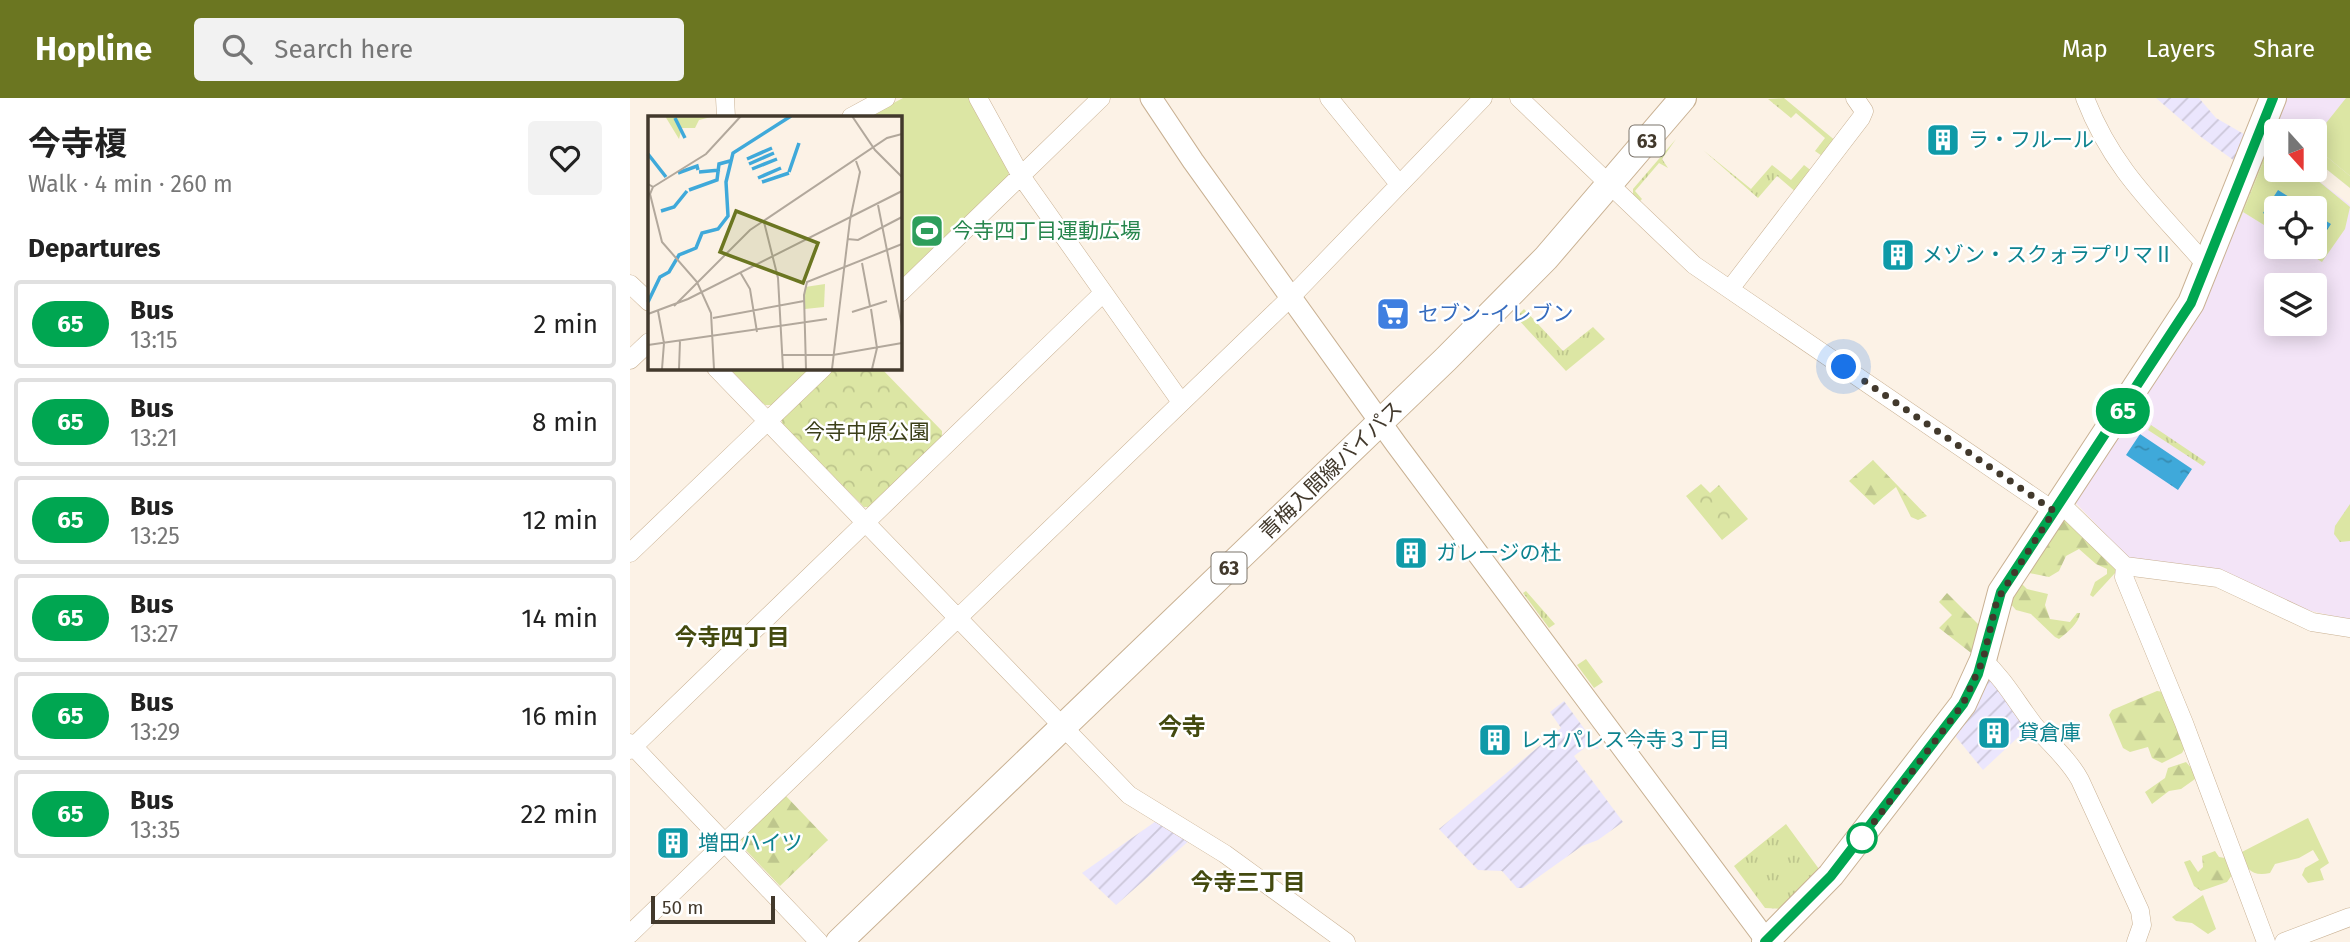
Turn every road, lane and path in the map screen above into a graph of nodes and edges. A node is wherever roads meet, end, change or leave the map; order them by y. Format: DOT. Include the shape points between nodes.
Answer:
graph roads {
  1 [pos="725,98"];
  2 [pos="886,98"];
  3 [pos="978,98"];
  4 [pos="1101,98"];
  5 [pos="1151,98"];
  6 [pos="1329,98"];
  7 [pos="1483,98"];
  8 [pos="1520,98"];
  9 [pos="1683,98"];
  10 [pos="1855,98"];
  11 [pos="2085,98"];
  12 [pos="2273,98"];
  13 [pos="726,116"];
  14 [pos="853,116"];
  15 [pos="1021,176"];
  16 [pos="1399,184"];
  17 [pos="1610,185"];
  18 [pos="2207,266"];
  19 [pos="630,284"];
  20 [pos="1730,289"];
  21 [pos="901,292"];
  22 [pos="1102,293"];
  23 [pos="1291,297"];
  24 [pos="648,301"];
  25 [pos="648,343"];
  26 [pos="630,360"];
  27 [pos="717,369"];
  28 [pos="822,369"];
  29 [pos="1181,402"];
  30 [pos="768,420"];
  31 [pos="1381,422"];
  32 [pos="2057,507"];
  33 [pos="867,521"];
  34 [pos="630,553"];
  35 [pos="2125,566"];
  36 [pos="958,618"];
  37 [pos="2350,628"];
  38 [pos="1983,660"];
  39 [pos="1063,726"];
  40 [pos="631,747"];
  41 [pos="725,842"];
  42 [pos="2350,917"];
  43 [pos="630,934"];
  44 [pos="819,942"];
  45 [pos="839,942"];
  46 [pos="1346,942"];
  47 [pos="1766,942"];
  48 [pos="2136,942"];
  49 [pos="2266,942"];
  50 [pos="2284,942"];
  1 -- 13 [label="street"];
  2 -- 14 [label="street"];
  3 -- 15 [label="street"];
  4 -- 15 [label="street"];
  5 -- 23 [label="street"];
  6 -- 16 [label="street"];
  7 -- 16 [label="street"];
  8 -- 17 [label="street"];
  9 -- 17 [label="main road, 青梅入間線バイパス / 63"];
  10 -- 20 [label="street" via="1864,111 1861,118"];
  11 -- 18 [label="street" via="2124,172"];
  12 -- 18 [label="main road"];
  15 -- 21 [label="street"];
  15 -- 22 [label="street"];
  16 -- 23 [label="street"];
  17 -- 20 [label="street" via="1687,260"];
  17 -- 31 [label="main road, 青梅入間線バイパス / 63" via="1546,258"];
  18 -- 32 [label="main road" via="2183,318"];
  19 -- 24 [label="street"];
  20 -- 32 [label="street"];
  22 -- 29 [label="street"];
  22 -- 33 [label="street"];
  23 -- 29 [label="street"];
  23 -- 31 [label="street"];
  25 -- 26 [label="street"];
  27 -- 30 [label="street"];
  28 -- 30 [label="street"];
  29 -- 36 [label="street"];
  30 -- 33 [label="street"];
  30 -- 34 [label="street"];
  31 -- 39 [label="main road, 青梅入間線バイパス / 63"];
  31 -- 47 [label="street"];
  32 -- 35 [label="street"];
  32 -- 38 [label="main road" via="2001,592"];
  33 -- 36 [label="street"];
  33 -- 40 [label="street"];
  35 -- 37 [label="street" via="2218,578 2312,622"];
  35 -- 49 [label="street" via="2124,577"];
  36 -- 39 [label="street"];
  36 -- 41 [label="street"];
  38 -- 47 [label="main road" via="1963,704 1897,793 1831,876"];
  38 -- 48 [label="street" via="2080,780 2140,911 2142,925"];
  39 -- 45 [label="main road, 青梅入間線バイパス / 63"];
  39 -- 46 [label="street" via="1129,795 1225,854"];
  40 -- 41 [label="street"];
  41 -- 43 [label="street"];
  41 -- 44 [label="street"];
  42 -- 50 [label="street"];
}
